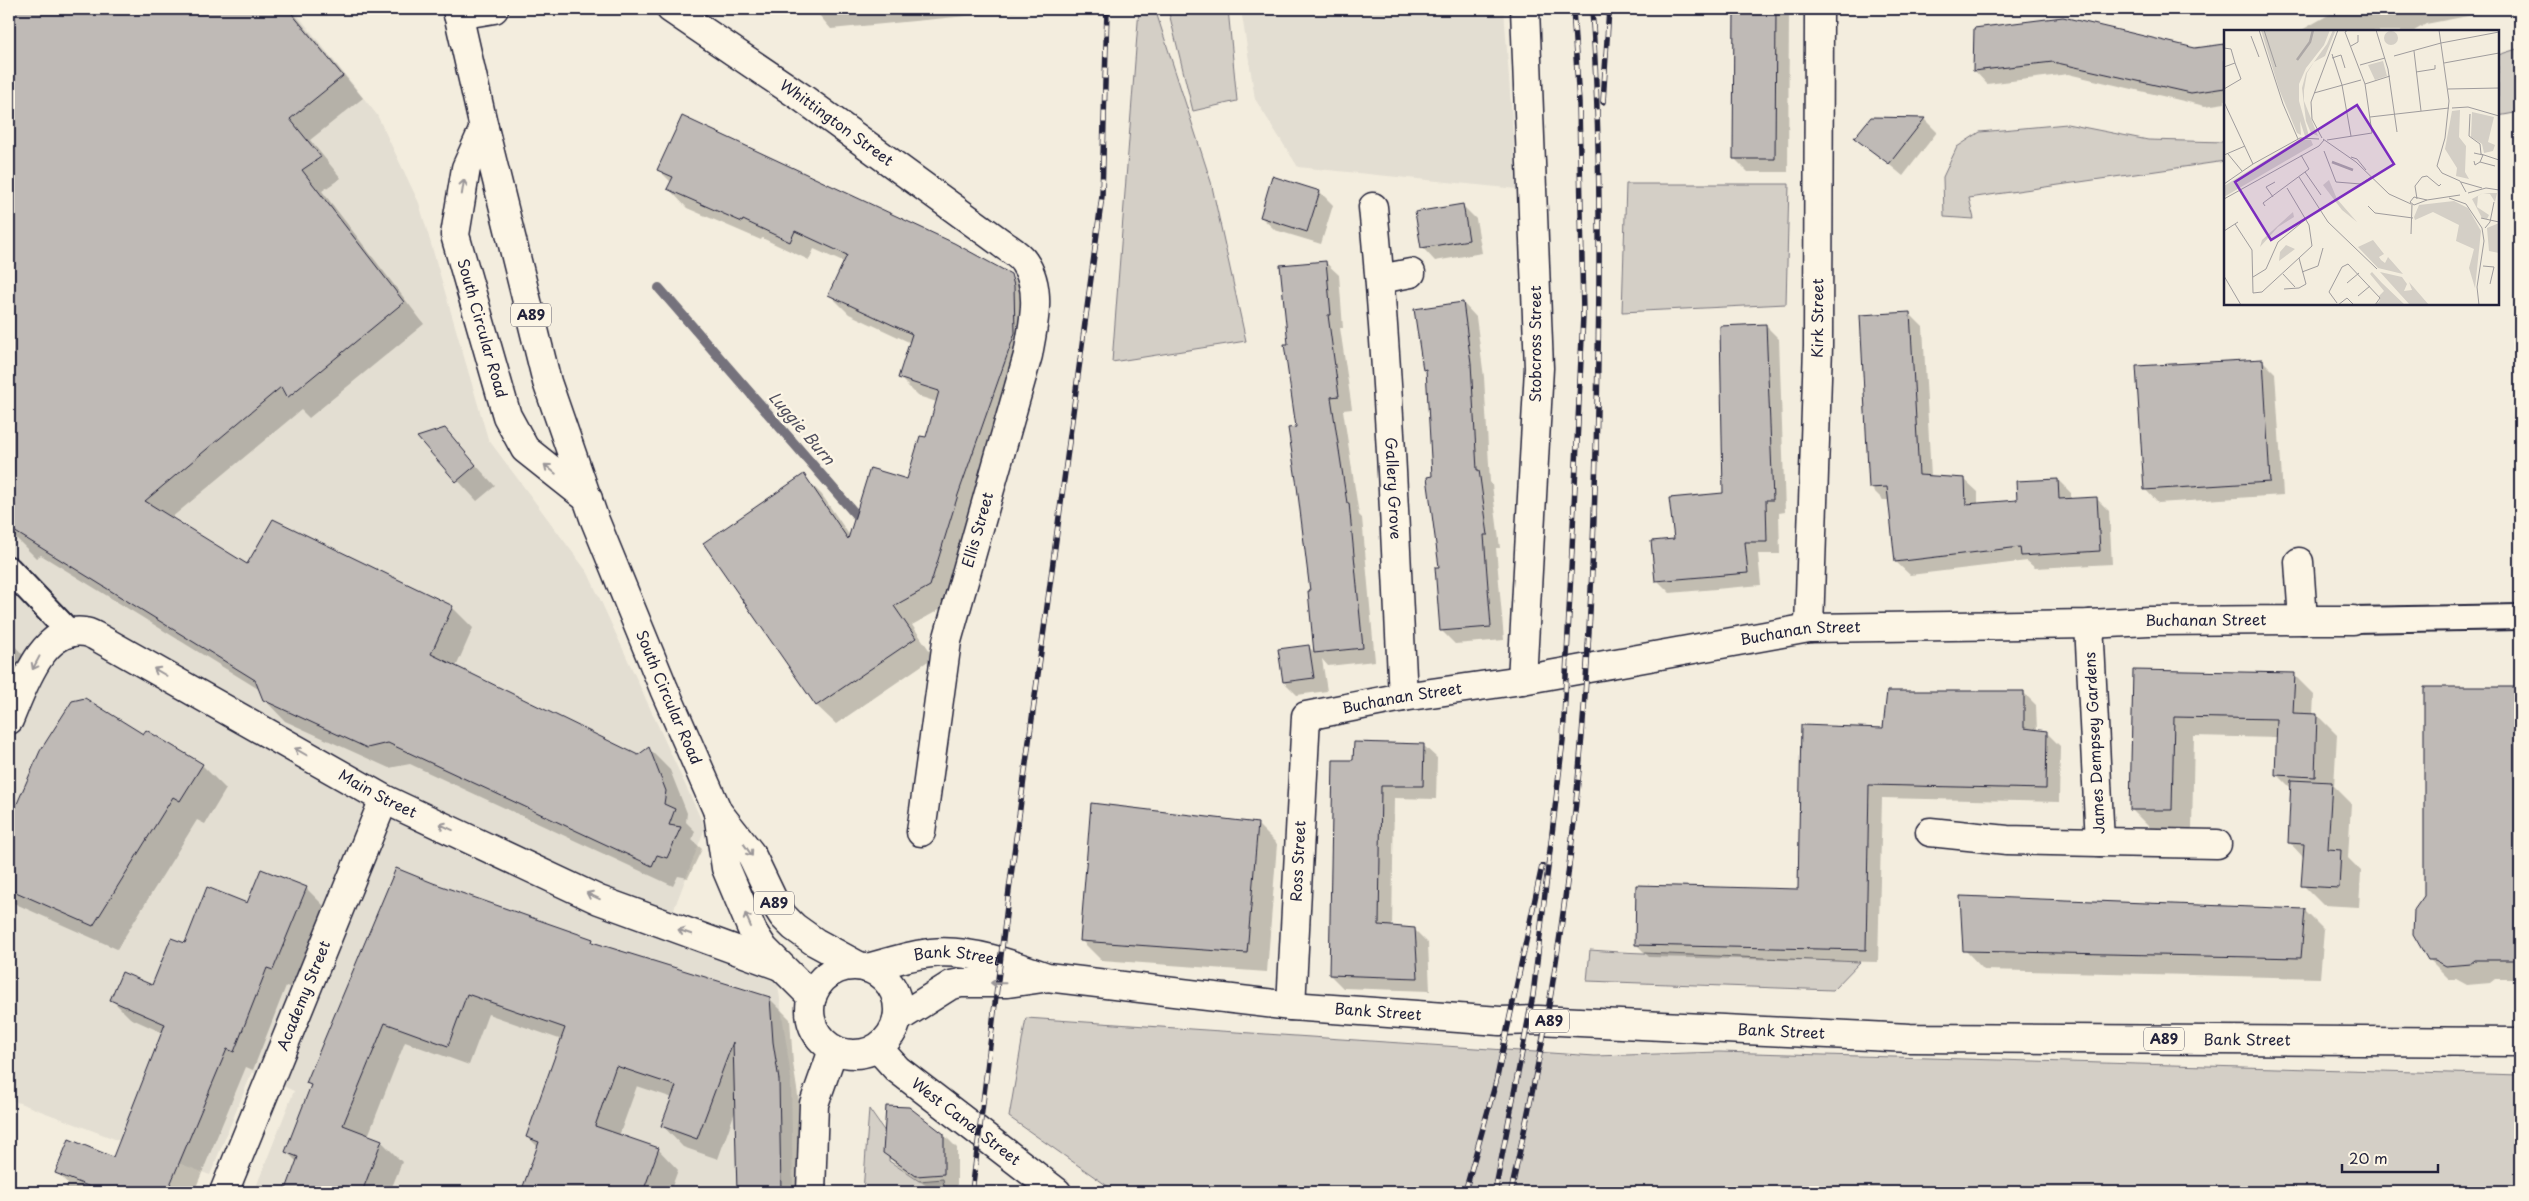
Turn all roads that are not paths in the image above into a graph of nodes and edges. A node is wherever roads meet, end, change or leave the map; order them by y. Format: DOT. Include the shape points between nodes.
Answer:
graph roads {
  1 [pos="494,9"];
  2 [pos="671,9"];
  3 [pos="1525,9"];
  4 [pos="1819,9"];
  5 [pos="458,12"];
  6 [pos="484,128"];
  7 [pos="1373,207"];
  8 [pos="1000,242"];
  9 [pos="1411,274"];
  10 [pos="1380,280"];
  11 [pos="588,499"];
  12 [pos="2299,562"];
  13 [pos="9,569"];
  14 [pos="2520,617"];
  15 [pos="2303,620"];
  16 [pos="2353,620"];
  17 [pos="2089,624"];
  18 [pos="1809,628"];
  19 [pos="71,634"];
  20 [pos="1522,680"];
  21 [pos="1403,697"];
  22 [pos="1306,716"];
  23 [pos="9,720"];
  24 [pos="384,799"];
  25 [pos="718,812"];
  26 [pos="921,832"];
  27 [pos="1930,832"];
  28 [pos="2100,842"];
  29 [pos="2217,844"];
  30 [pos="780,966"];
  31 [pos="863,967"];
  32 [pos="1047,977"];
  33 [pos="812,997"];
  34 [pos="1292,1006"];
  35 [pos="897,1019"];
  36 [pos="2520,1042"];
  37 [pos="878,1048"];
  38 [pos="833,1050"];
  39 [pos="224,1192"];
  40 [pos="811,1192"];
  41 [pos="1057,1192"];
  1 -- 5 [label="street"];
  2 -- 8 [label="street, Whittington Street" via="801,97"];
  3 -- 20 [label="street, Stobcross Street" via="1539,368"];
  4 -- 18 [label="street, Kirk Street" via="1818,346"];
  5 -- 6 [label="street, South Circular Road / A89"];
  6 -- 11 [label="street, South Circular Road / A89" via="547,382"];
  11 -- 6 [label="street, South Circular Road, one-way" via="525,449 507,416 458,244 456,235 466,168"];
  7 -- 10 [label="street, Gallery Grove"];
  8 -- 26 [label="street, Ellis Street" via="1024,261 1032,279 1034,320 1028,355 947,641"];
  9 -- 10 [label="street"];
  10 -- 21 [label="street, Gallery Grove"];
  11 -- 25 [label="street, South Circular Road / A89" via="657,672"];
  12 -- 15 [label="street"];
  13 -- 19 [label="street"];
  14 -- 16 [label="street, Buchanan Street"];
  15 -- 16 [label="street, Buchanan Street"];
  15 -- 17 [label="street, Buchanan Street"];
  17 -- 18 [label="street, Buchanan Street"];
  17 -- 28 [label="street, James Dempsey Gardens"];
  18 -- 20 [label="street, Buchanan Street"];
  19 -- 23 [label="street, one-way" via="54,639 42,650"];
  24 -- 19 [label="street, Main Street, one-way" via="99,638 84,632"];
  20 -- 21 [label="street, Buchanan Street"];
  21 -- 22 [label="street, Buchanan Street"];
  22 -- 34 [label="street, Ross Street"];
  30 -- 24 [label="street, Main Street, one-way" via="599,900"];
  24 -- 39 [label="street, Academy Street"];
  30 -- 25 [label="street, South Circular Road / A89, one-way" via="753,932 726,868"];
  25 -- 31 [label="street, South Circular Road / A89, one-way" via="751,854 783,916 815,942"];
  27 -- 28 [label="street, James Dempsey Gardens" via="2007,840"];
  28 -- 29 [label="street"];
  30 -- 33 [label="street, South Circular Road / A89"];
  31 -- 32 [label="street, Bank Street / A89" via="948,952 1008,963"];
  31 -- 33 [label="street, A89" via="835,970 817,986"];
  31 -- 35 [label="street, A89" via="891,984 898,1001"];
  32 -- 34 [label="street, Bank Street / A89"];
  32 -- 35 [label="street, Bank Street / A89, one-way" via="1008,983 961,983 942,990"];
  33 -- 38 [label="street" via="809,1005 811,1022 816,1034"];
  34 -- 36 [label="street, Bank Street / A89" via="1500,1021 1538,1020 1910,1038"];
  35 -- 37 [label="street" via="889,1038"];
  37 -- 38 [label="street" via="856,1055"];
  37 -- 41 [label="street, West Canal Street" via="898,1068"];
  38 -- 40 [label="street" via="814,1104"];
}
